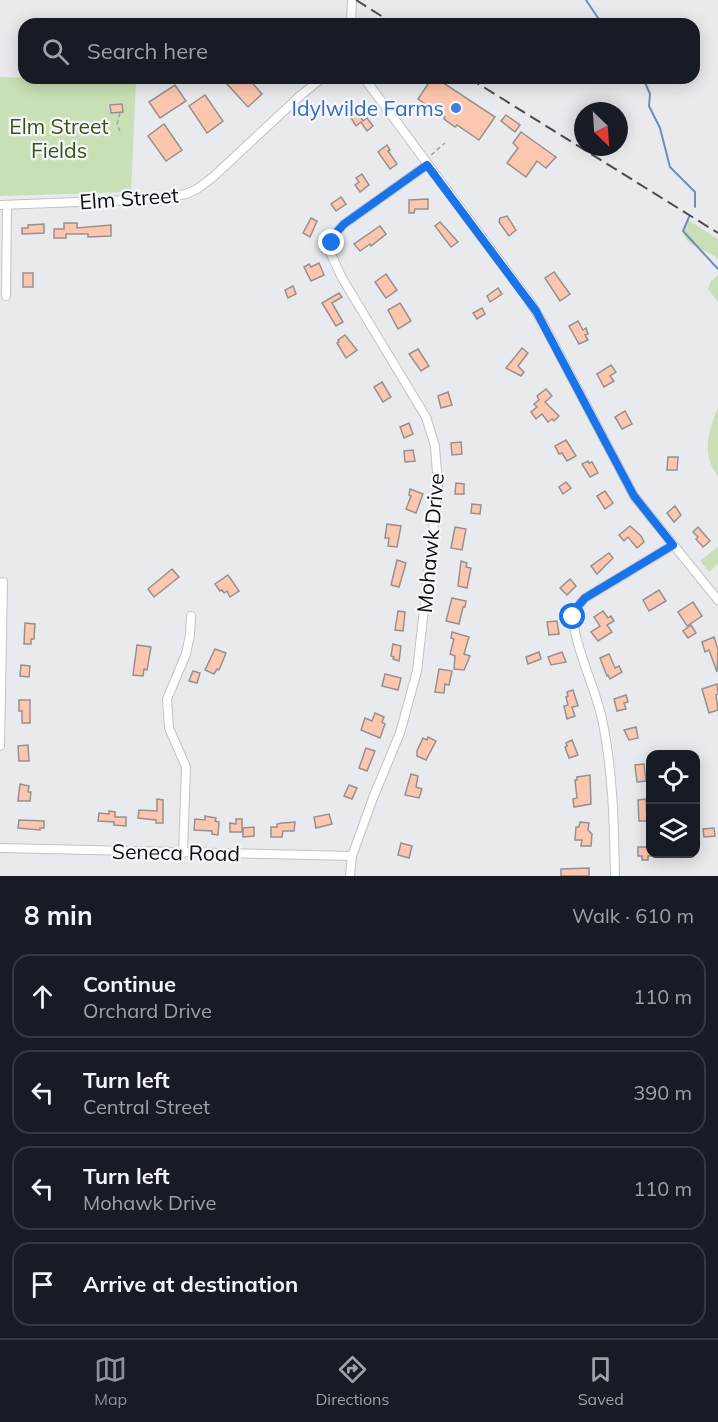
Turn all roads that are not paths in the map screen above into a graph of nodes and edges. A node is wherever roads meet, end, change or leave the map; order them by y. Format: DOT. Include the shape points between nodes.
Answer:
graph roads {
  1 [pos="352,0"];
  2 [pos="351,18"];
  3 [pos="315,84"];
  4 [pos="368,84"];
  5 [pos="428,161"];
  6 [pos="3,205"];
  7 [pos="6,296"];
  8 [pos="673,545"];
  9 [pos="3,582"];
  10 [pos="718,600"];
  11 [pos="191,616"];
  12 [pos="0,746"];
  13 [pos="0,848"];
  14 [pos="183,852"];
  15 [pos="352,856"];
  16 [pos="350,876"];
  17 [pos="615,876"];
  1 -- 2 [label="street"];
  3 -- 6 [label="street, Elm Street" via="213,177 186,194 157,199"];
  4 -- 5 [label="street"];
  5 -- 8 [label="street" via="536,311 634,496"];
  5 -- 15 [label="street, Mohawk Drive" via="344,224 335,234 330,252 426,417 435,446 438,486 417,671 400,733"];
  6 -- 7 [label="street"];
  8 -- 10 [label="street"];
  8 -- 17 [label="street" via="585,598 573,617 576,639 602,721 613,789"];
  9 -- 12 [label="street"];
  11 -- 14 [label="street" via="186,654 167,699 169,728 186,767"];
  13 -- 14 [label="street, Seneca Road"];
  14 -- 15 [label="street, Seneca Road"];
  15 -- 16 [label="street, Mohawk Drive"];
}
